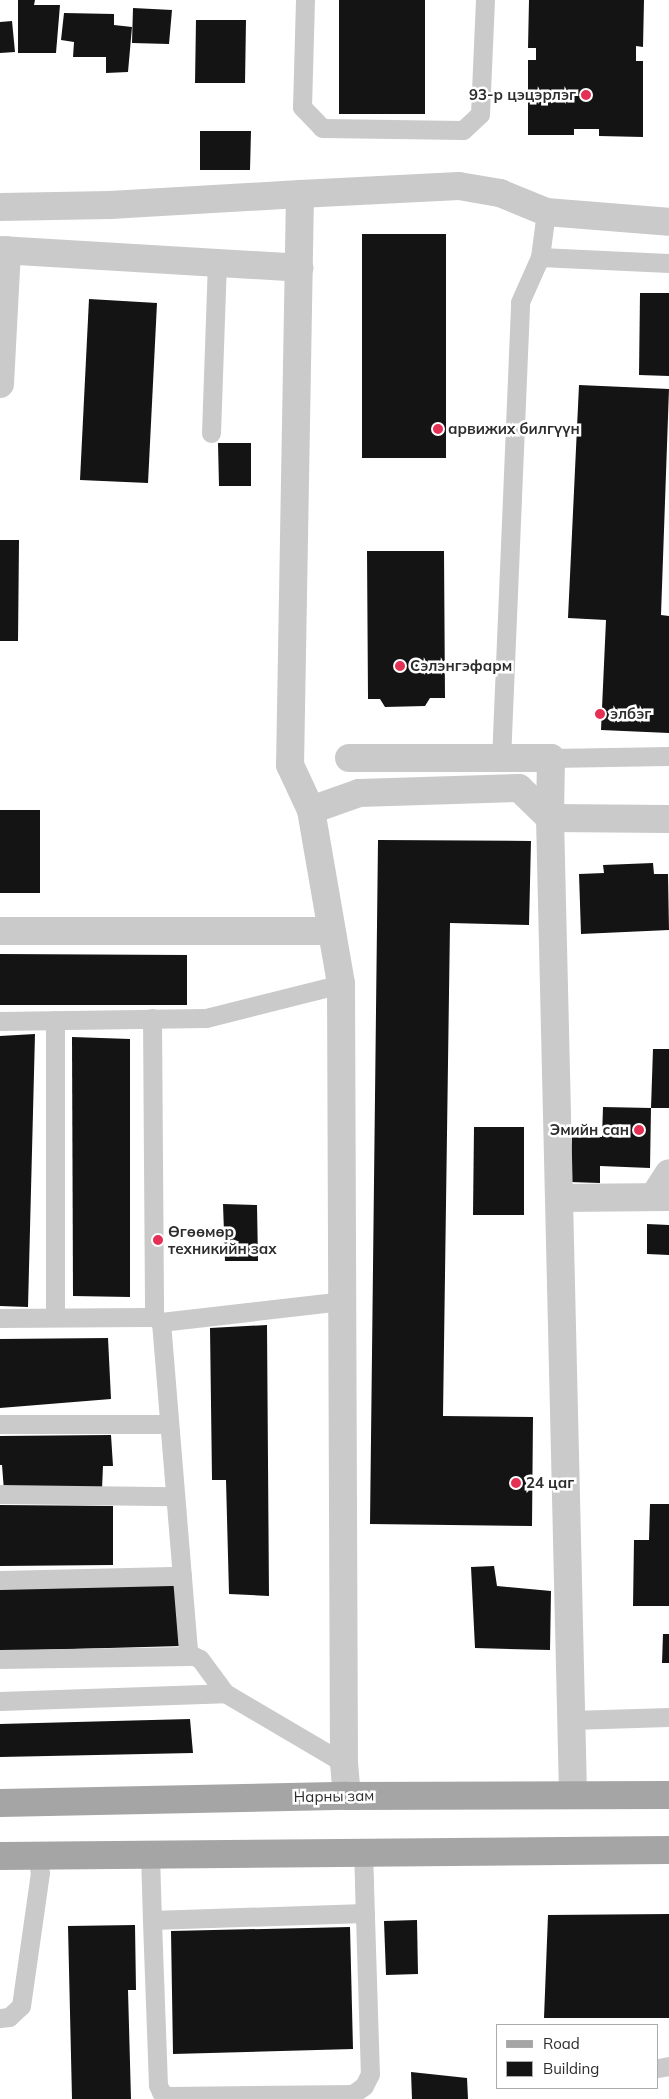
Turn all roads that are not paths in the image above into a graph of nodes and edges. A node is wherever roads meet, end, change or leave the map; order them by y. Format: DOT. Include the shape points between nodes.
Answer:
graph roads {
  1 [pos="305,0"];
  2 [pos="485,0"];
  3 [pos="300,194"];
  4 [pos="0,207"];
  5 [pos="546,212"];
  6 [pos="669,222"];
  7 [pos="3,250"];
  8 [pos="540,257"];
  9 [pos="217,263"];
  10 [pos="669,263"];
  11 [pos="299,268"];
  12 [pos="0,384"];
  13 [pos="211,433"];
  14 [pos="669,756"];
  15 [pos="349,758"];
  16 [pos="551,758"];
  17 [pos="501,760"];
  18 [pos="311,810"];
  19 [pos="550,818"];
  20 [pos="669,819"];
  21 [pos="0,931"];
  22 [pos="331,931"];
  23 [pos="341,984"];
  24 [pos="152,1018"];
  25 [pos="55,1020"];
  26 [pos="0,1021"];
  27 [pos="669,1173"];
  28 [pos="662,1197"];
  29 [pos="559,1198"];
  30 [pos="342,1302"];
  31 [pos="55,1317"];
  32 [pos="0,1318"];
  33 [pos="157,1320"];
  34 [pos="0,1424"];
  35 [pos="169,1424"];
  36 [pos="0,1494"];
  37 [pos="175,1496"];
  38 [pos="182,1576"];
  39 [pos="0,1580"];
  40 [pos="190,1656"];
  41 [pos="0,1660"];
  42 [pos="225,1693"];
  43 [pos="0,1701"];
  44 [pos="669,1717"];
  45 [pos="571,1720"];
  46 [pos="344,1763"];
  47 [pos="574,1795"];
  48 [pos="669,1795"];
  49 [pos="347,1796"];
  50 [pos="0,1803"];
  51 [pos="669,1850"];
  52 [pos="363,1852"];
  53 [pos="150,1854"];
  54 [pos="0,1856"];
  55 [pos="37,1856"];
  56 [pos="365,1913"];
  57 [pos="152,1920"];
  58 [pos="0,2018"];
  1 -- 2 [label="lane" via="302,107 322,128 463,130 480,114"];
  3 -- 4 [label="street" via="110,205"];
  3 -- 5 [label="street" via="459,186 500,193"];
  3 -- 11 [label="street"];
  5 -- 6 [label="street"];
  5 -- 8 [label="lane"];
  7 -- 9 [label="street"];
  7 -- 12 [label="street"];
  8 -- 10 [label="lane"];
  8 -- 17 [label="lane" via="520,302"];
  9 -- 11 [label="street"];
  9 -- 13 [label="lane"];
  11 -- 18 [label="street" via="290,766"];
  14 -- 16 [label="lane"];
  15 -- 17 [label="street"];
  16 -- 17 [label="street"];
  16 -- 19 [label="street"];
  18 -- 19 [label="street" via="359,793 519,788"];
  18 -- 22 [label="street"];
  19 -- 20 [label="street"];
  19 -- 29 [label="street"];
  21 -- 22 [label="street"];
  22 -- 23 [label="street"];
  23 -- 24 [label="lane" via="206,1018"];
  23 -- 30 [label="street"];
  24 -- 25 [label="lane"];
  24 -- 33 [label="lane"];
  25 -- 26 [label="lane"];
  25 -- 31 [label="lane"];
  27 -- 28 [label="street"];
  28 -- 29 [label="street"];
  29 -- 45 [label="street"];
  30 -- 33 [label="lane"];
  30 -- 46 [label="street"];
  31 -- 32 [label="lane"];
  31 -- 33 [label="lane"];
  33 -- 35 [label="lane"];
  34 -- 35 [label="lane"];
  35 -- 37 [label="lane"];
  36 -- 37 [label="lane"];
  37 -- 38 [label="lane"];
  38 -- 39 [label="lane"];
  38 -- 40 [label="lane"];
  40 -- 41 [label="lane"];
  40 -- 42 [label="lane" via="200,1659"];
  42 -- 43 [label="lane"];
  42 -- 46 [label="lane"];
  44 -- 45 [label="lane"];
  45 -- 47 [label="street"];
  46 -- 49 [label="street"];
  47 -- 48 [label="main road, Нарны зам"];
  47 -- 49 [label="main road, Нарны зам"];
  49 -- 50 [label="main road, Нарны зам"];
  51 -- 52 [label="main road"];
  52 -- 53 [label="main road"];
  52 -- 56 [label="lane"];
  53 -- 55 [label="main road"];
  53 -- 57 [label="lane"];
  54 -- 55 [label="main road"];
  55 -- 58 [label="lane" via="40,1873 21,2006 9,2018"];
  56 -- 57 [label="lane"];
  56 -- 57 [label="lane" via="370,2074 364,2086 353,2094 167,2096 161,2092 158,2084"];
}
